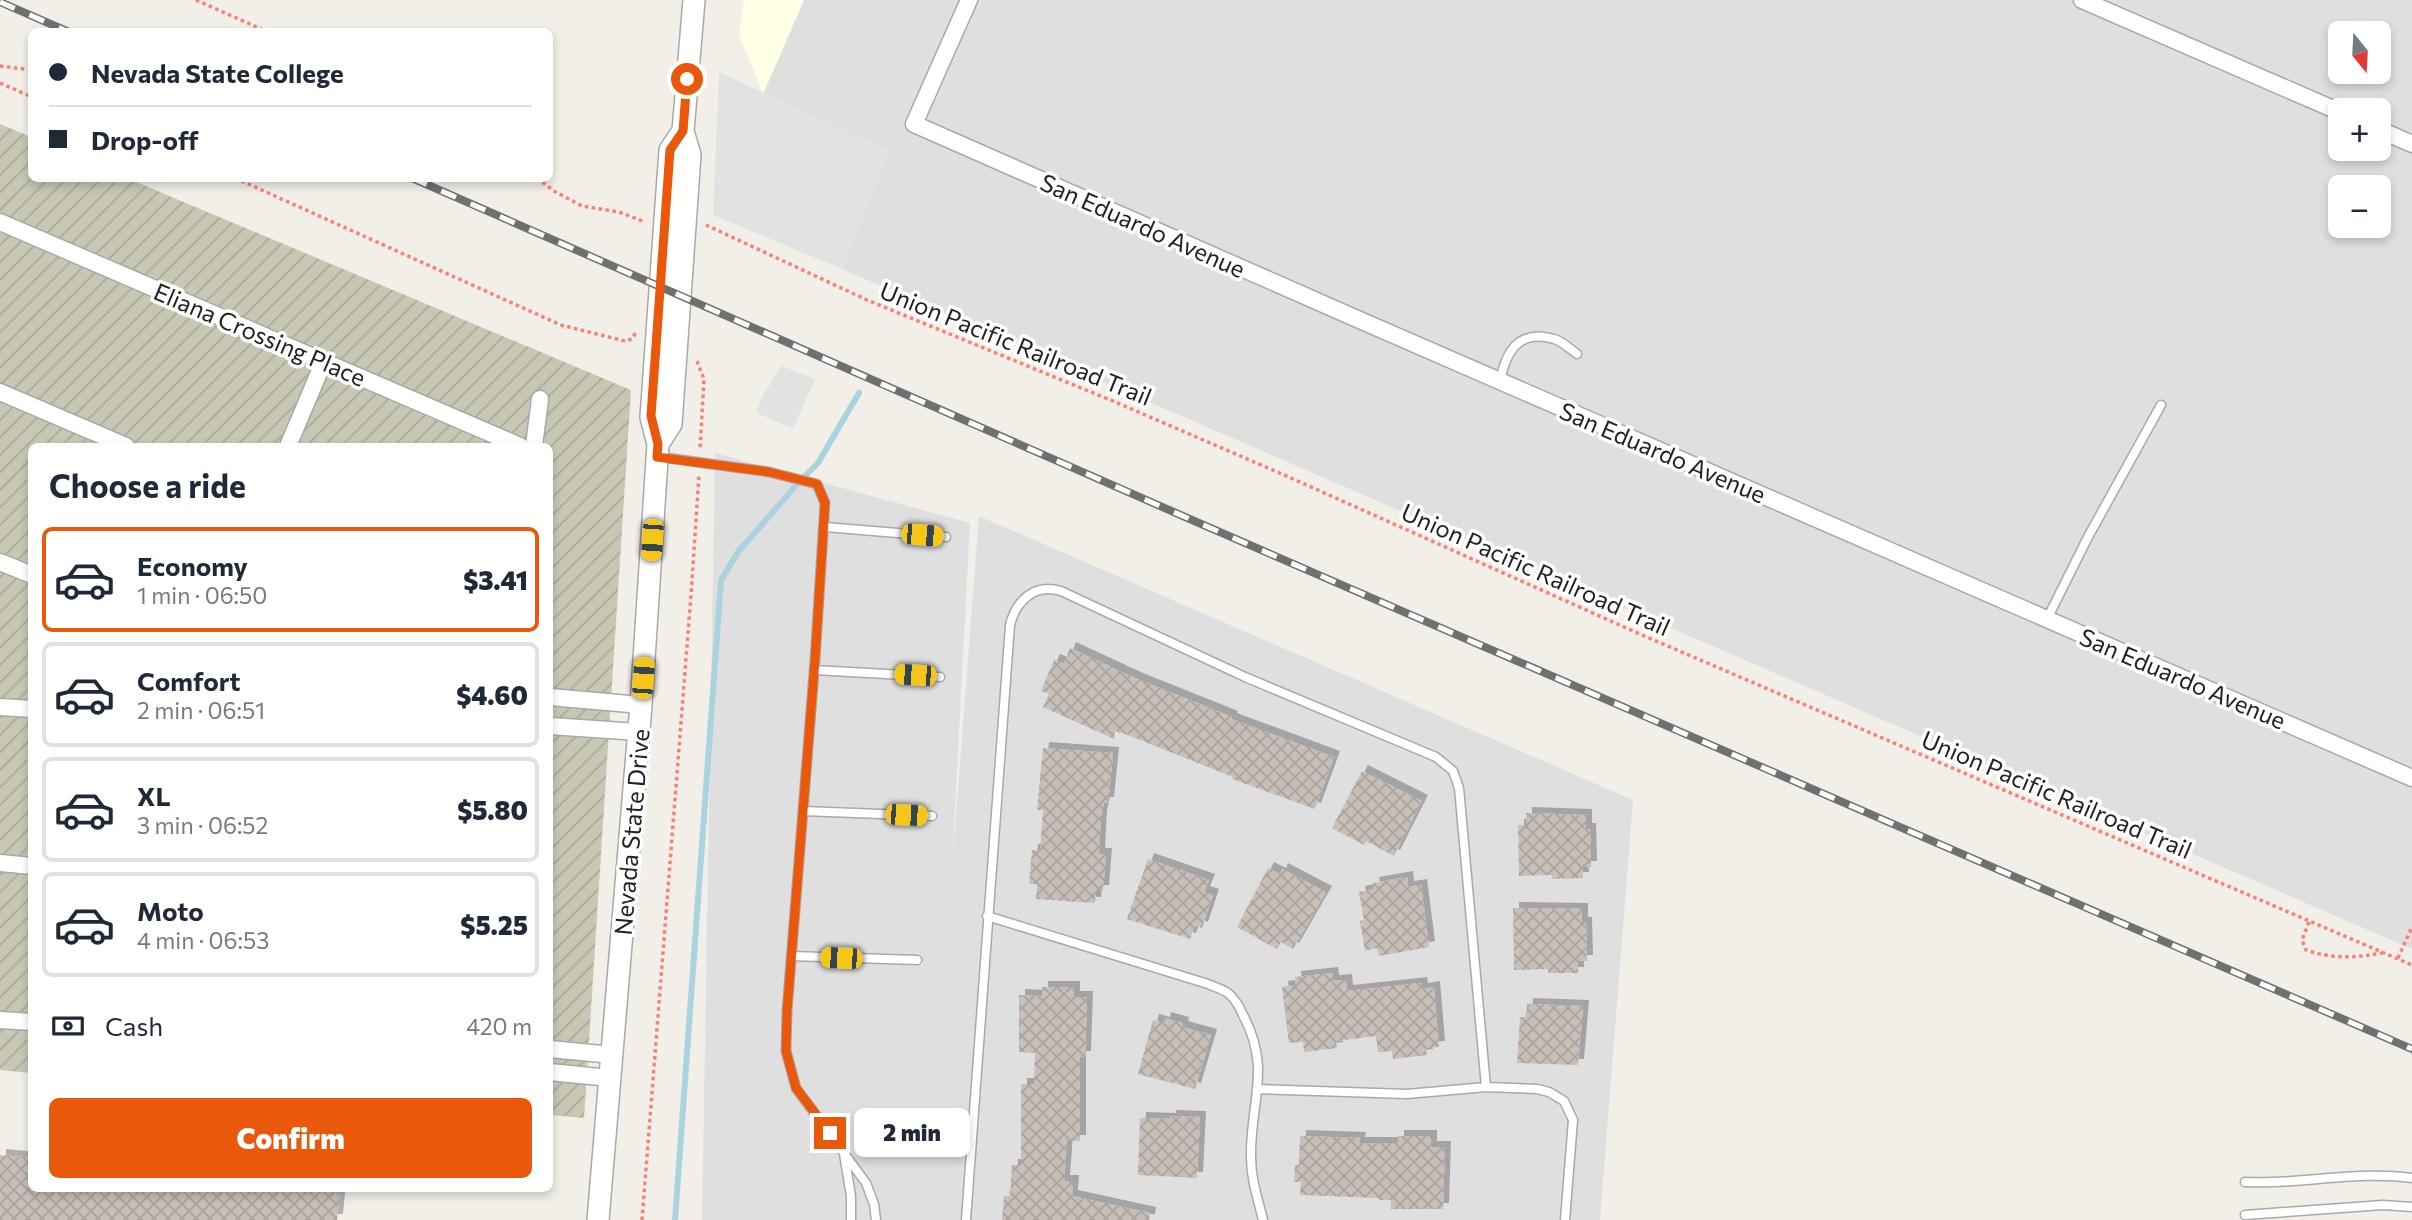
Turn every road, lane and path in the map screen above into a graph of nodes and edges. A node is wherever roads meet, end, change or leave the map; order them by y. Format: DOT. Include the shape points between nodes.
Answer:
graph roads {
  1 [pos="195,0"];
  2 [pos="694,0"];
  3 [pos="969,0"];
  4 [pos="2082,0"];
  5 [pos="259,28"];
  6 [pos="0,66"];
  7 [pos="28,69"];
  8 [pos="0,83"];
  9 [pos="28,95"];
  10 [pos="2328,107"];
  11 [pos="2391,135"];
  12 [pos="2412,144"];
  13 [pos="244,182"];
  14 [pos="542,182"];
  15 [pos="0,222"];
  16 [pos="665,223"];
  17 [pos="643,233"];
  18 [pos="636,326"];
  19 [pos="1577,355"];
  20 [pos="695,356"];
  21 [pos="324,361"];
  22 [pos="1500,382"];
  23 [pos="0,392"];
  24 [pos="540,399"];
  25 [pos="2161,405"];
  26 [pos="120,443"];
  27 [pos="289,443"];
  28 [pos="513,443"];
  29 [pos="534,443"];
  30 [pos="657,450"];
  31 [pos="699,463"];
  32 [pos="825,527"];
  33 [pos="946,537"];
  34 [pos="0,562"];
  35 [pos="28,573"];
  36 [pos="2047,619"];
  37 [pos="814,670"];
  38 [pos="940,677"];
  39 [pos="553,697"];
  40 [pos="641,705"];
  41 [pos="0,707"];
  42 [pos="28,709"];
  43 [pos="553,726"];
  44 [pos="638,732"];
  45 [pos="2412,778"];
  46 [pos="803,811"];
  47 [pos="932,816"];
  48 [pos="0,863"];
  49 [pos="28,866"];
  50 [pos="987,916"];
  51 [pos="2310,921"];
  52 [pos="2412,927"];
  53 [pos="2384,953"];
  54 [pos="791,956"];
  55 [pos="2398,958"];
  56 [pos="917,960"];
  57 [pos="2412,965"];
  58 [pos="0,1020"];
  59 [pos="28,1022"];
  60 [pos="553,1049"];
  61 [pos="612,1055"];
  62 [pos="553,1072"];
  63 [pos="611,1078"];
  64 [pos="1486,1087"];
  65 [pos="1258,1089"];
  66 [pos="843,1151"];
  67 [pos="2412,1178"];
  68 [pos="2245,1182"];
  69 [pos="2412,1207"];
  70 [pos="2245,1215"];
  71 [pos="598,1220"];
  72 [pos="642,1220"];
  73 [pos="850,1220"];
  74 [pos="876,1220"];
  75 [pos="966,1220"];
  76 [pos="1263,1220"];
  77 [pos="1565,1220"];
  1 -- 5 [label="path"];
  2 -- 16 [label="street, Nevada State Drive" via="683,131 670,150"];
  3 -- 22 [label="street, San Eduardo Avenue" via="914,124"];
  4 -- 10 [label="street"];
  6 -- 7 [label="path"];
  8 -- 9 [label="path"];
  11 -- 12 [label="street"];
  13 -- 18 [label="path" via="561,324 625,341 632,339"];
  14 -- 16 [label="path, Union Pacific Railroad Trail" via="582,206"];
  15 -- 21 [label="street, Eliana Crossing Place"];
  16 -- 17 [label="path"];
  16 -- 30 [label="street, Nevada State Drive" via="651,416"];
  16 -- 51 [label="path, Union Pacific Railroad Trail" via="706,225 867,300 1132,409 1642,635"];
  19 -- 22 [label="lane" via="1556,339 1532,336 1515,345 1504,361"];
  20 -- 31 [label="path" via="704,379"];
  21 -- 27 [label="street"];
  21 -- 28 [label="street, Eliana Crossing Place"];
  22 -- 36 [label="street, San Eduardo Avenue"];
  23 -- 26 [label="street"];
  24 -- 29 [label="street"];
  25 -- 36 [label="lane"];
  30 -- 31 [label="lane"];
  30 -- 40 [label="street, Nevada State Drive"];
  31 -- 32 [label="lane" via="817,484 825,503"];
  31 -- 72 [label="path"];
  32 -- 33 [label="lane"];
  32 -- 37 [label="lane"];
  34 -- 35 [label="street"];
  36 -- 45 [label="street, San Eduardo Avenue"];
  37 -- 38 [label="lane"];
  37 -- 46 [label="lane"];
  39 -- 40 [label="street"];
  40 -- 44 [label="street, Nevada State Drive"];
  41 -- 42 [label="street"];
  43 -- 44 [label="street"];
  44 -- 61 [label="street, Nevada State Drive"];
  46 -- 47 [label="lane"];
  46 -- 54 [label="lane"];
  48 -- 49 [label="street"];
  50 -- 64 [label="lane" via="1010,625 1020,601 1040,589 1053,588 1245,677 1436,757 1453,771 1459,788"];
  50 -- 65 [label="lane" via="1228,993 1256,1046"];
  50 -- 75 [label="lane"];
  51 -- 53 [label="path, Union Pacific Railroad Trail"];
  51 -- 53 [label="path" via="2302,940 2306,950 2325,957"];
  52 -- 55 [label="path"];
  53 -- 55 [label="path, Union Pacific Railroad Trail"];
  54 -- 56 [label="lane"];
  54 -- 66 [label="lane" via="786,1051 796,1088"];
  55 -- 57 [label="path, Union Pacific Railroad Trail"];
  58 -- 59 [label="street"];
  60 -- 61 [label="street"];
  61 -- 63 [label="street, Nevada State Drive"];
  62 -- 63 [label="street"];
  63 -- 71 [label="street, Nevada State Drive"];
  64 -- 65 [label="lane" via="1407,1094"];
  64 -- 77 [label="lane" via="1549,1092 1570,1110 1574,1132"];
  65 -- 76 [label="lane" via="1251,1158"];
  66 -- 73 [label="lane"];
  66 -- 74 [label="lane" via="866,1183"];
  67 -- 68 [label="lane"];
  69 -- 70 [label="lane"];
}
